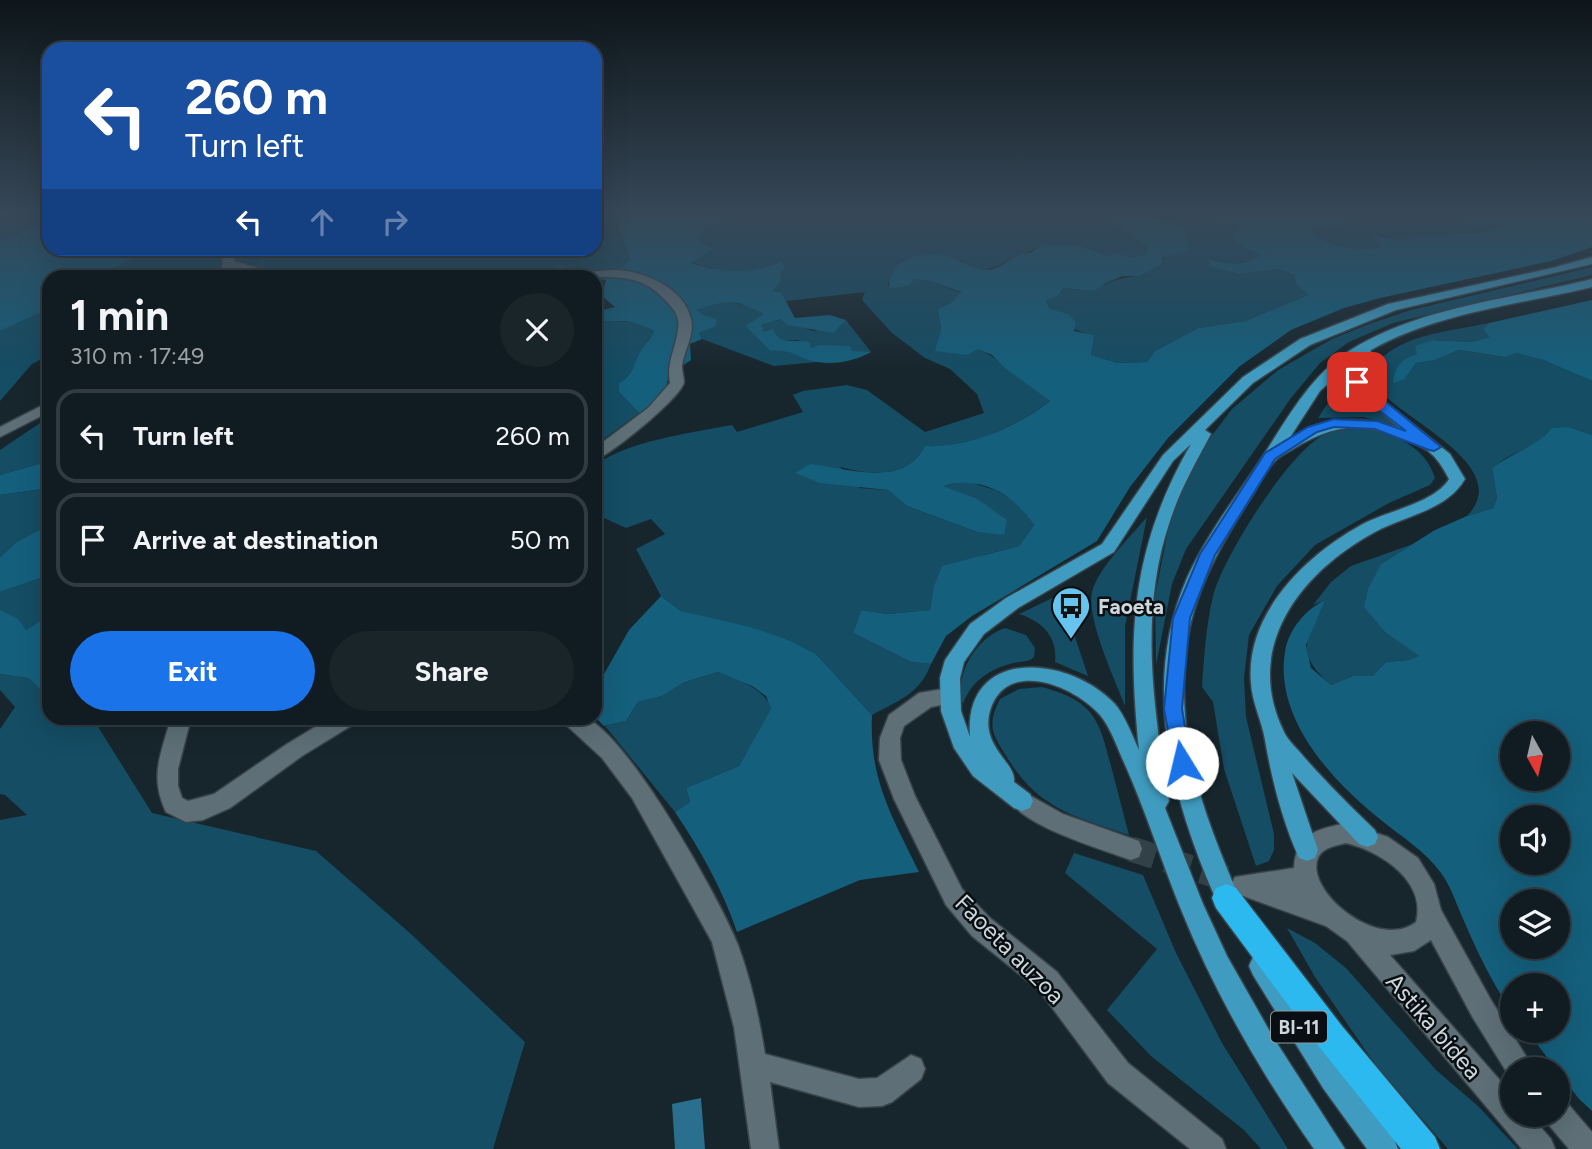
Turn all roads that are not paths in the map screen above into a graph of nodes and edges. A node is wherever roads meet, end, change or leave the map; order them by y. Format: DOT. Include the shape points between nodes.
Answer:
graph roads {
  1 [pos="229,263"];
  2 [pos="231,264"];
  3 [pos="1580,264"];
  4 [pos="228,270"];
  5 [pos="257,270"];
  6 [pos="602,275"];
  7 [pos="1592,284"];
  8 [pos="1365,347"];
  9 [pos="1223,405"];
  10 [pos="42,410"];
  11 [pos="0,433"];
  12 [pos="1434,447"];
  13 [pos="602,450"];
  14 [pos="1270,456"];
  15 [pos="949,696"];
  16 [pos="180,725"];
  17 [pos="336,725"];
  18 [pos="582,725"];
  19 [pos="1276,739"];
  20 [pos="1022,801"];
  21 [pos="1165,835"];
  22 [pos="1367,837"];
  23 [pos="1130,849"];
  24 [pos="1307,850"];
  25 [pos="1306,878"];
  26 [pos="1226,898"];
  27 [pos="1329,915"];
  28 [pos="1431,915"];
  29 [pos="1356,934"];
  30 [pos="1513,1057"];
  31 [pos="753,1064"];
  32 [pos="911,1069"];
  33 [pos="1569,1127"];
  34 [pos="765,1149"];
  35 [pos="1212,1149"];
  36 [pos="1331,1149"];
  37 [pos="1384,1149"];
  38 [pos="1423,1149"];
  39 [pos="1541,1149"];
  40 [pos="1588,1149"];
  1 -- 4 [label="street"];
  2 -- 5 [label="street"];
  3 -- 9 [label="main road, BI-11" via="1367,315 1305,342 1267,366"];
  6 -- 13 [label="street" via="644,276 664,290 686,323 673,368 677,383 653,411"];
  7 -- 8 [label="main road, BI-11" via="1422,323"];
  8 -- 12 [label="main road" via="1357,382"];
  8 -- 14 [label="main road, BI-11" via="1323,379"];
  9 -- 15 [label="main road" via="1168,458 1108,548 977,629 955,660"];
  9 -- 21 [label="main road, BI-11" via="1182,466 1167,500 1146,578 1142,688"];
  10 -- 11 [label="street"];
  12 -- 14 [label="main road" via="1377,425 1334,423 1312,429"];
  12 -- 19 [label="main road" via="1453,468 1457,479 1453,490 1389,517 1329,555 1296,585 1271,622 1259,679"];
  14 -- 26 [label="main road, BI-11" via="1194,583 1182,618 1175,669 1173,709 1182,763"];
  15 -- 20 [label="main road" via="961,741 981,769"];
  15 -- 35 [label="street, Faoeta auzoa" via="926,699 896,721 890,760 954,897 981,927 1048,981 1118,1073"];
  16 -- 17 [label="street" via="167,784 173,802 182,810 197,811 216,807"];
  18 -- 31 [label="street" via="620,764 656,814 699,892 729,953"];
  19 -- 22 [label="main road"];
  19 -- 24 [label="main road" via="1278,761"];
  20 -- 21 [label="main road" via="980,740 978,715 994,686 1022,675 1052,675 1094,696 1109,711"];
  20 -- 23 [label="street" via="1056,822"];
  21 -- 36 [label="main road, BI-11" via="1224,974 1287,1084"];
  22 -- 24 [label="street" via="1329,834"];
  22 -- 28 [label="street" via="1401,857 1415,872 1426,889"];
  24 -- 25 [label="street"];
  25 -- 27 [label="street"];
  25 -- 27 [label="street" via="1244,885"];
  26 -- 37 [label="main road, BI-11" via="1296,1022"];
  26 -- 38 [label="highway"];
  27 -- 29 [label="street"];
  28 -- 29 [label="street" via="1422,934 1410,941 1394,944"];
  28 -- 30 [label="street, Astika bidea"];
  29 -- 39 [label="street, Astika bidea"];
  31 -- 32 [label="street" via="859,1093 882,1092"];
  31 -- 34 [label="street"];
  33 -- 40 [label="street"];
}
